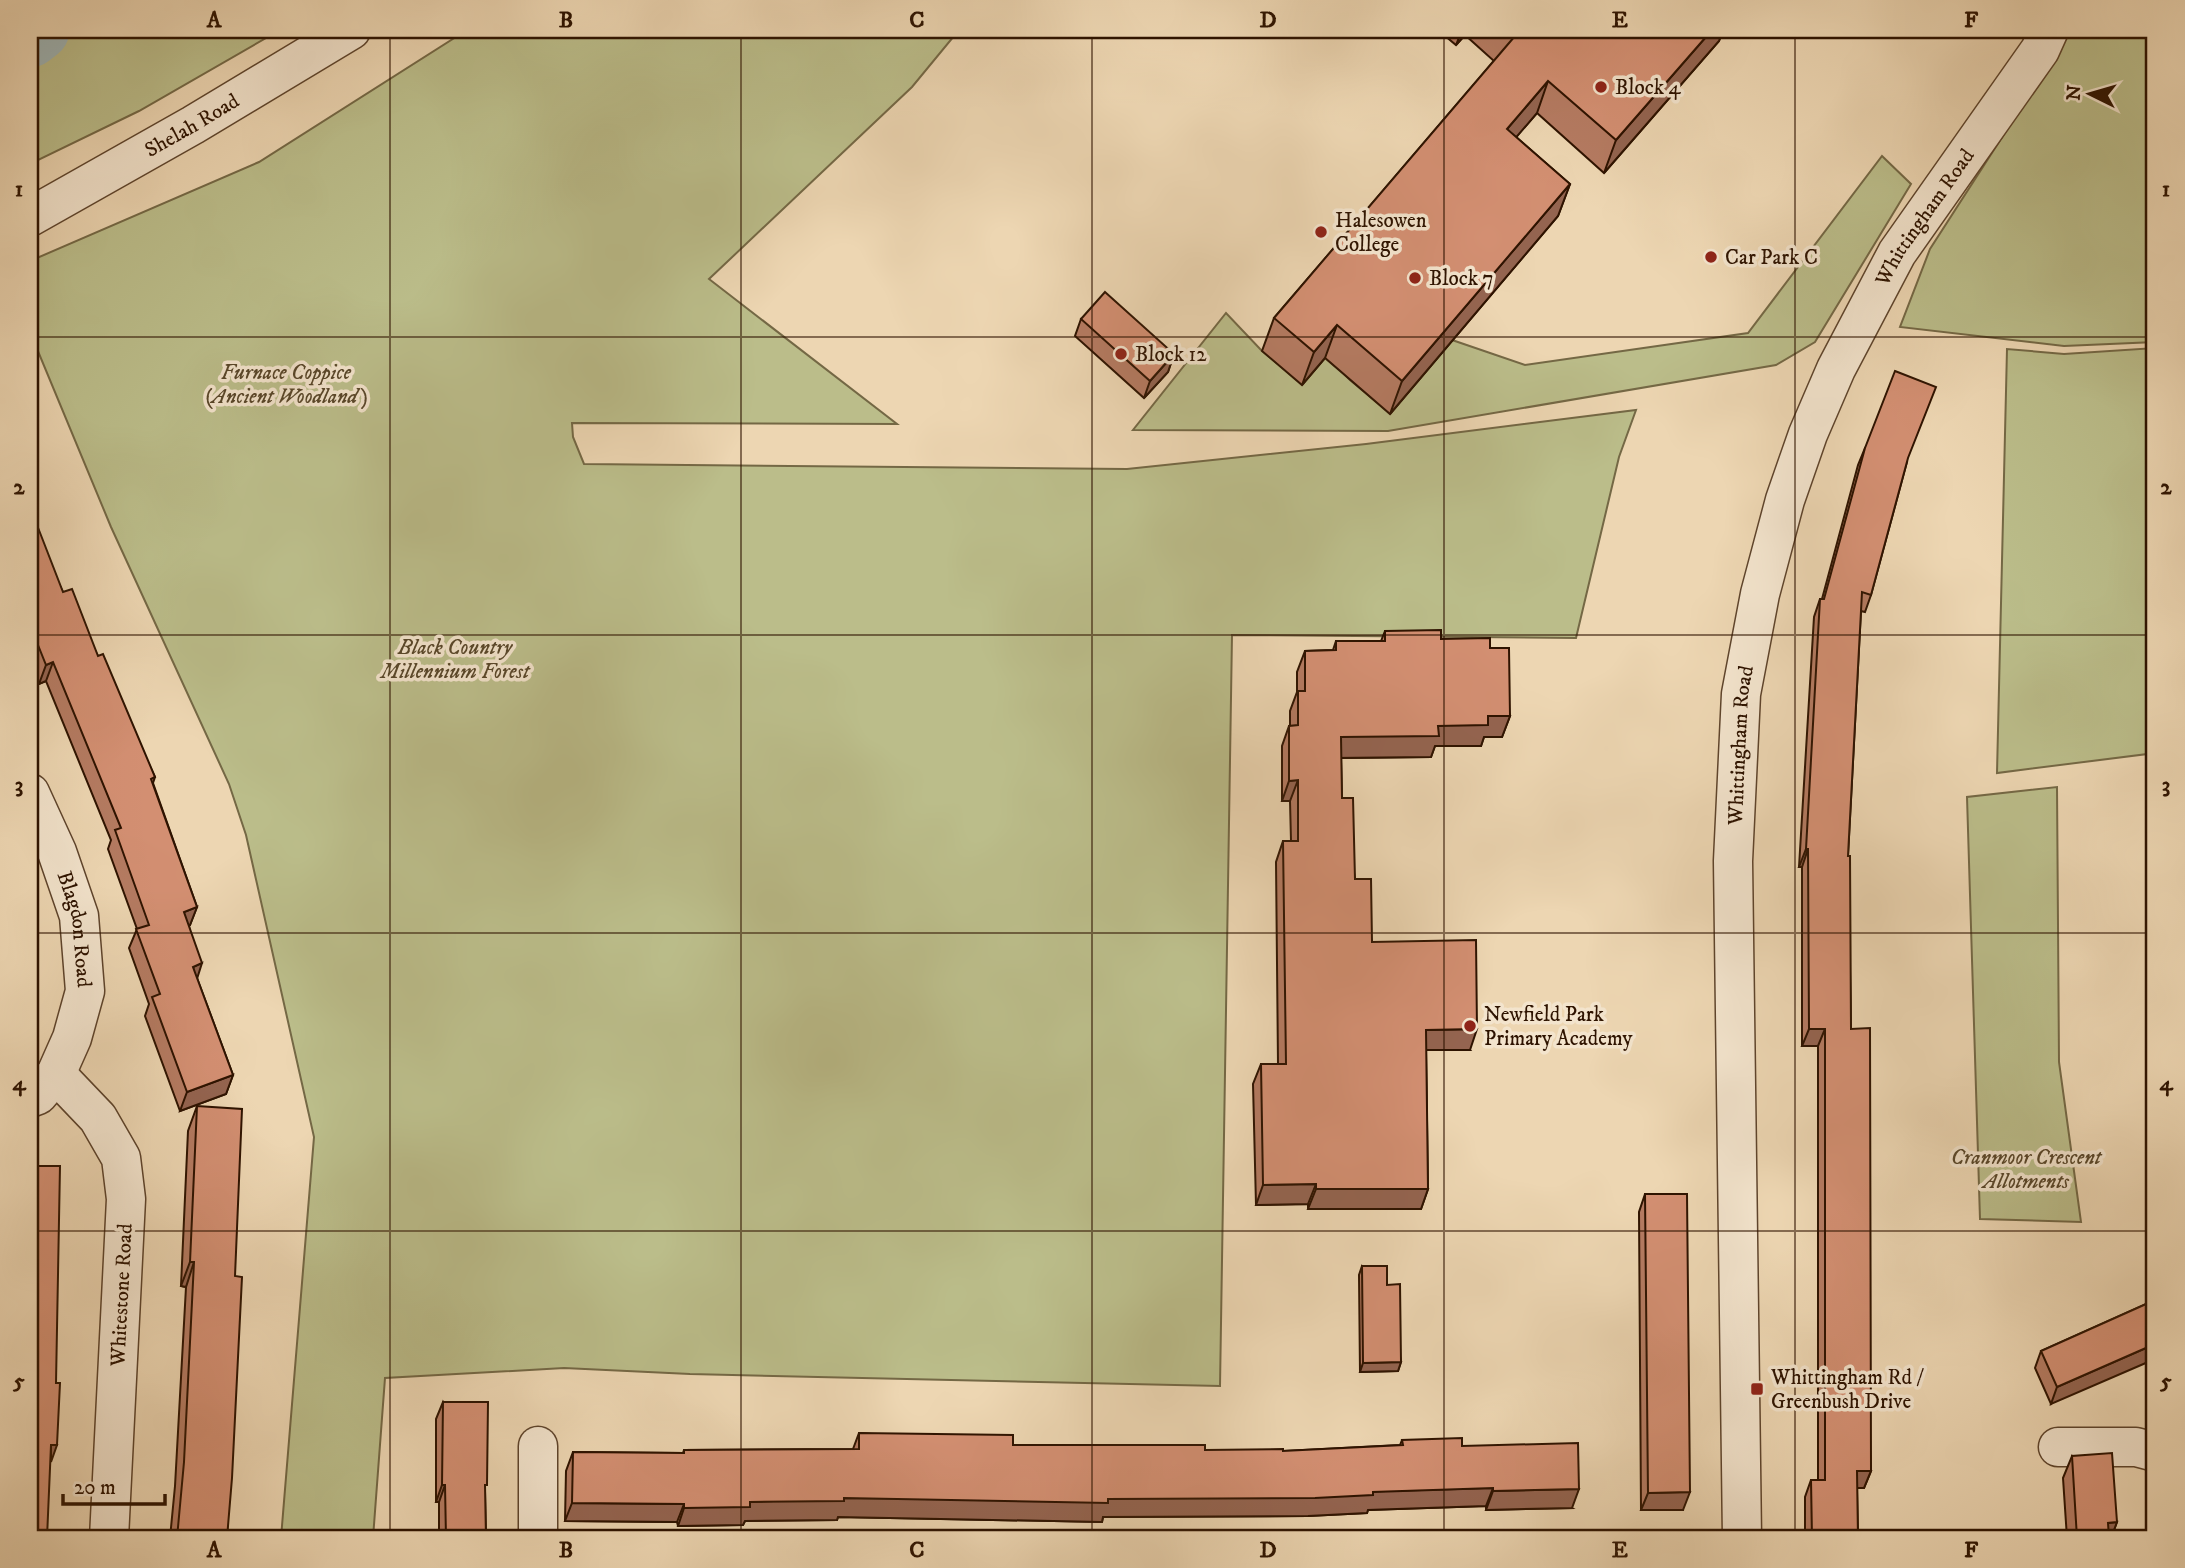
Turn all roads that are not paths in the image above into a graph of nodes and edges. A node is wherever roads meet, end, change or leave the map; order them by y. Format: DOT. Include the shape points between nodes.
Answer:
graph roads {
  1 [pos="351,30"];
  2 [pos="2049,30"];
  3 [pos="30,218"];
  4 [pos="30,793"];
  5 [pos="43,1086"];
  6 [pos="538,1446"];
  7 [pos="2058,1447"];
  8 [pos="2155,1452"];
  9 [pos="109,1538"];
  10 [pos="538,1538"];
  11 [pos="1742,1538"];
  1 -- 3 [label="street, Shelah Road"];
  2 -- 11 [label="street, Whittingham Road" via="2040,50 1897,253 1836,369 1784,500 1760,594 1741,694 1733,861"];
  4 -- 5 [label="street, Blagdon Road" via="79,916 84,958 85,990 72,1038"];
  5 -- 9 [label="street, Whitestone Road" via="98,1118 121,1158 126,1199"];
  6 -- 10 [label="street"];
  7 -- 8 [label="street" via="2136,1447"];
}
